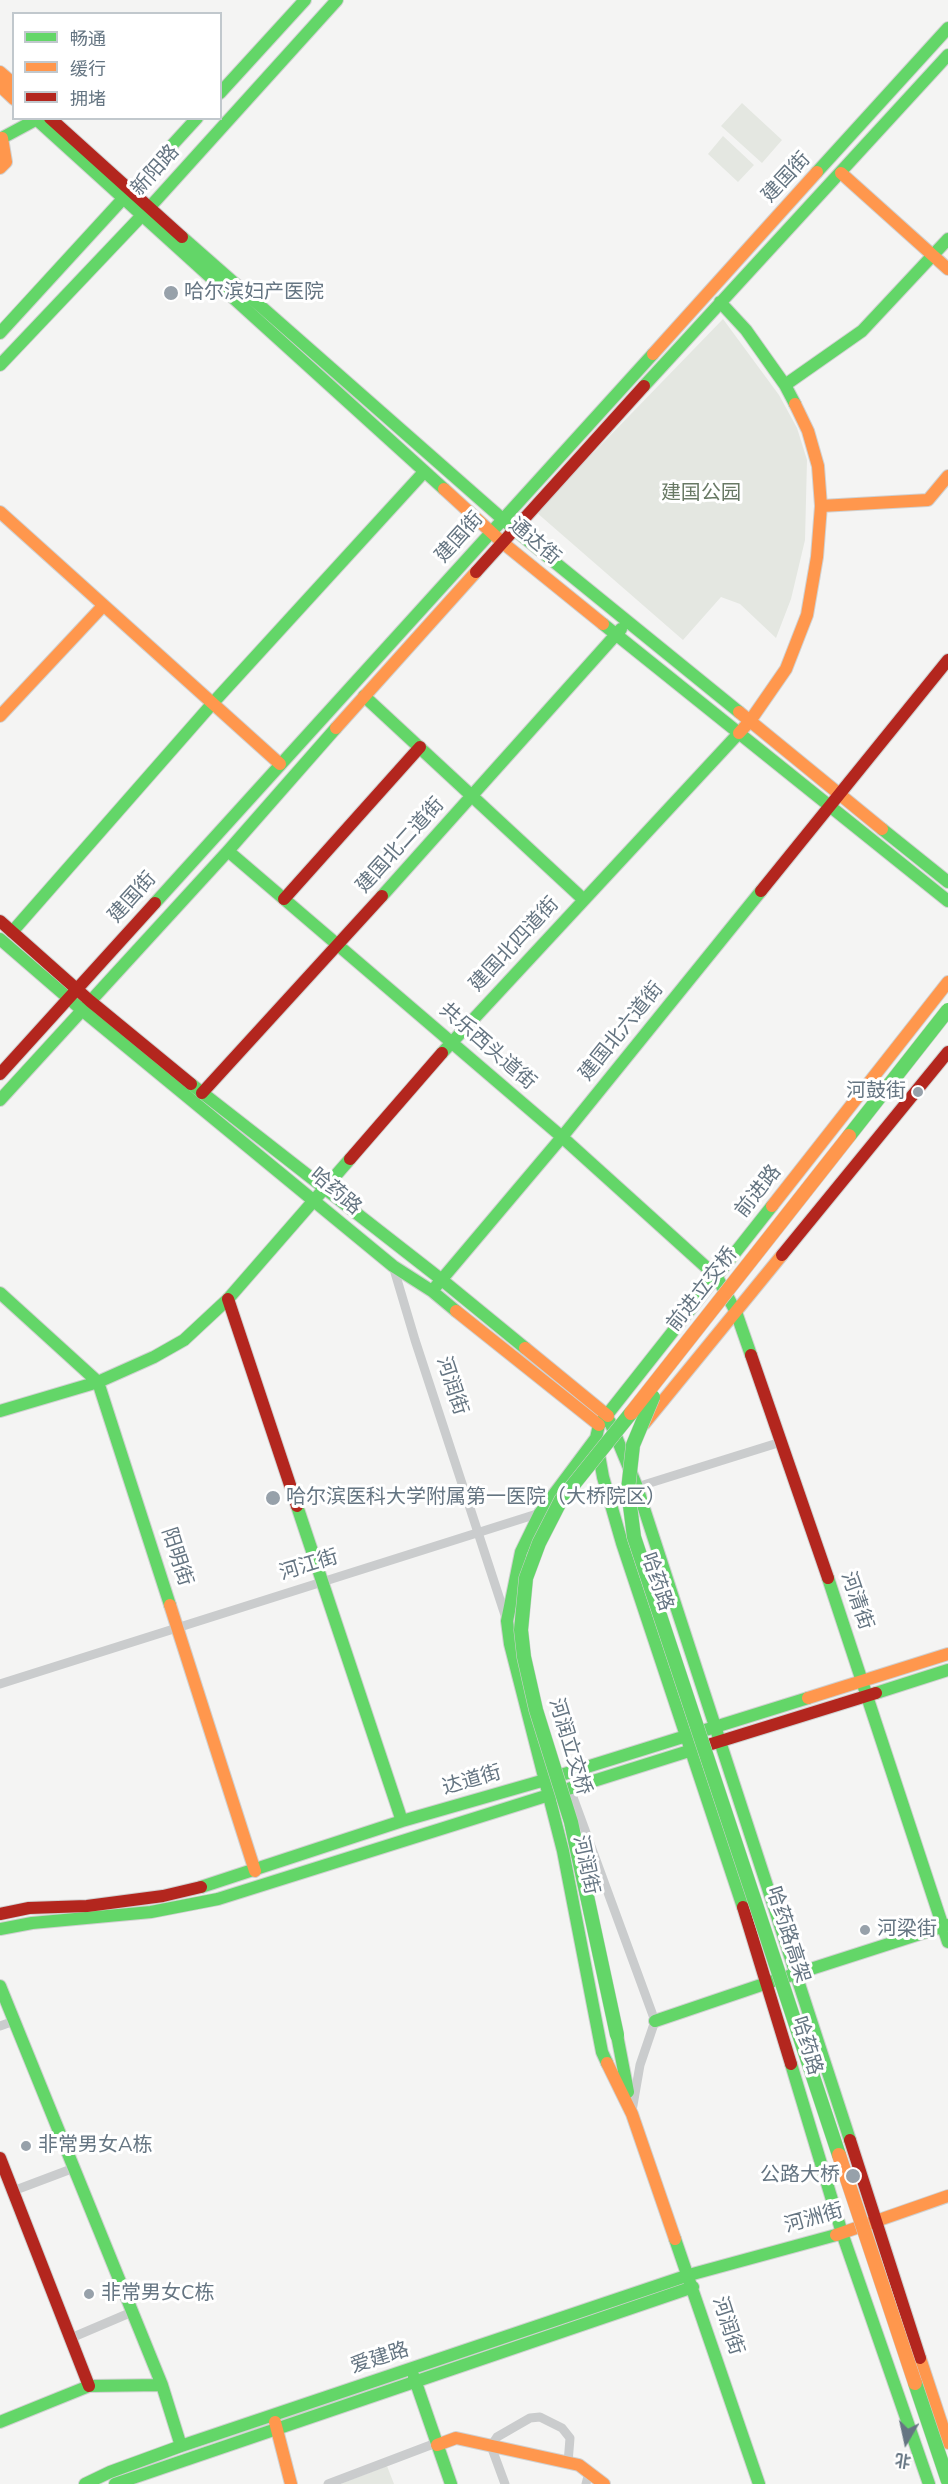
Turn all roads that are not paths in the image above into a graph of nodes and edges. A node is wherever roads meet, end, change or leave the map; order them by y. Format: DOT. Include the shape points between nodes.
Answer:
graph roads {
  1 [pos="305,0"];
  2 [pos="337,0"];
  3 [pos="948,28"];
  4 [pos="948,55"];
  5 [pos="0,72"];
  6 [pos="12,82"];
  7 [pos="0,86"];
  8 [pos="222,91"];
  9 [pos="12,97"];
  10 [pos="38,120"];
  11 [pos="41,120"];
  12 [pos="195,120"];
  13 [pos="1,138"];
  14 [pos="0,168"];
  15 [pos="841,172"];
  16 [pos="127,196"];
  17 [pos="145,212"];
  18 [pos="948,239"];
  19 [pos="933,255"];
  20 [pos="948,269"];
  21 [pos="720,302"];
  22 [pos="0,333"];
  23 [pos="0,365"];
  24 [pos="785,385"];
  25 [pos="424,472"];
  26 [pos="948,476"];
  27 [pos="821,506"];
  28 [pos="0,512"];
  29 [pos="503,520"];
  30 [pos="515,530"];
  31 [pos="491,532"];
  32 [pos="503,543"];
  33 [pos="103,606"];
  34 [pos="628,622"];
  35 [pos="616,634"];
  36 [pos="948,660"];
  37 [pos="364,696"];
  38 [pos="212,704"];
  39 [pos="0,716"];
  40 [pos="750,721"];
  41 [pos="740,732"];
  42 [pos="420,747"];
  43 [pos="280,764"];
  44 [pos="472,796"];
  45 [pos="835,801"];
  46 [pos="228,851"];
  47 [pos="948,882"];
  48 [pos="284,898"];
  49 [pos="583,899"];
  50 [pos="948,900"];
  51 [pos="0,921"];
  52 [pos="6,935"];
  53 [pos="339,944"];
  54 [pos="948,982"];
  55 [pos="72,994"];
  56 [pos="86,1006"];
  57 [pos="948,1010"];
  58 [pos="452,1042"];
  59 [pos="948,1052"];
  60 [pos="948,1068"];
  61 [pos="931,1072"];
  62 [pos="0,1074"];
  63 [pos="202,1093"];
  64 [pos="0,1100"];
  65 [pos="562,1137"];
  66 [pos="320,1195"];
  67 [pos="393,1266"];
  68 [pos="717,1277"];
  69 [pos="437,1286"];
  70 [pos="0,1293"];
  71 [pos="228,1299"];
  72 [pos="736,1312"];
  73 [pos="667,1369"];
  74 [pos="98,1382"];
  75 [pos="0,1412"];
  76 [pos="601,1426"];
  77 [pos="781,1442"];
  78 [pos="622,1453"];
  79 [pos="603,1477"];
  80 [pos="637,1487"];
  81 [pos="540,1513"];
  82 [pos="479,1533"];
  83 [pos="322,1583"];
  84 [pos="522,1611"];
  85 [pos="507,1621"];
  86 [pos="178,1627"];
  87 [pos="948,1654"];
  88 [pos="948,1670"];
  89 [pos="0,1684"];
  90 [pos="866,1688"];
  91 [pos="714,1726"];
  92 [pos="687,1734"];
  93 [pos="718,1742"];
  94 [pos="692,1749"];
  95 [pos="545,1780"];
  96 [pos="570,1789"];
  97 [pos="550,1796"];
  98 [pos="402,1821"];
  99 [pos="255,1871"];
  100 [pos="0,1914"];
  101 [pos="945,1926"];
  102 [pos="0,1929"];
  103 [pos="948,1942"];
  104 [pos="795,1974"];
  105 [pos="767,1983"];
  106 [pos="0,1986"];
  107 [pos="654,2020"];
  108 [pos="14,2021"];
  109 [pos="0,2026"];
  110 [pos="632,2114"];
  111 [pos="0,2158"];
  112 [pos="74,2168"];
  113 [pos="13,2191"];
  114 [pos="948,2196"];
  115 [pos="875,2221"];
  116 [pos="842,2233"];
  117 [pos="691,2281"];
  118 [pos="132,2312"];
  119 [pos="71,2338"];
  120 [pos="411,2369"];
  121 [pos="416,2383"];
  122 [pos="89,2385"];
  123 [pos="162,2385"];
  124 [pos="0,2422"];
  125 [pos="275,2422"];
  126 [pos="948,2443"];
  127 [pos="437,2444"];
  128 [pos="181,2446"];
  129 [pos="491,2446"];
  130 [pos="568,2463"];
  131 [pos="587,2478"];
  132 [pos="948,2481"];
  133 [pos="86,2484"];
  134 [pos="115,2484"];
  135 [pos="291,2484"];
  136 [pos="328,2484"];
  137 [pos="451,2484"];
  138 [pos="505,2484"];
  139 [pos="604,2484"];
  140 [pos="759,2484"];
  141 [pos="929,2484"];
  1 -- 8 [label="main road"];
  2 -- 17 [label="main road, 新阳路"];
  3 -- 29 [label="main road, 建国街"];
  4 -- 15 [label="main road, 建国街"];
  5 -- 6 [label="main road"];
  7 -- 9 [label="main road"];
  10 -- 13 [label="main road"];
  11 -- 16 [label="main road, 通达街"];
  12 -- 16 [label="main road, 新阳路"];
  13 -- 14 [label="main road" via="6,162"];
  15 -- 19 [label="main road"];
  15 -- 21 [label="main road, 建国街"];
  16 -- 17 [label="main road, 通达街"];
  16 -- 22 [label="main road, 新阳路"];
  17 -- 23 [label="main road, 新阳路"];
  17 -- 25 [label="main road, 通达街"];
  17 -- 29 [label="main road, 通达街"];
  18 -- 19 [label="main road"];
  19 -- 20 [label="main road"];
  19 -- 24 [label="main road" via="862,332"];
  21 -- 24 [label="main road, 建国北四道街" via="746,330"];
  21 -- 30 [label="main road, 建国街"];
  24 -- 27 [label="main road, 建国北四道街" via="808,431 818,466"];
  25 -- 31 [label="main road, 通达街"];
  25 -- 38 [label="main road"];
  26 -- 27 [label="main road" via="928,500"];
  27 -- 40 [label="main road, 建国北四道街" via="817,556 801,634 786,669"];
  28 -- 33 [label="main road"];
  29 -- 30 [label="main road, 通达街"];
  29 -- 31 [label="main road, 建国街"];
  30 -- 32 [label="main road, 建国街"];
  30 -- 34 [label="main road, 通达街"];
  31 -- 32 [label="main road, 通达街"];
  31 -- 43 [label="main road, 建国街"];
  32 -- 35 [label="main road, 通达街"];
  32 -- 37 [label="main road, 建国街"];
  33 -- 38 [label="main road"];
  33 -- 39 [label="main road"];
  34 -- 35 [label="main road, 建国北二道街"];
  34 -- 40 [label="main road, 通达街"];
  35 -- 41 [label="main road, 通达街"];
  35 -- 44 [label="main road, 建国北二道街"];
  36 -- 45 [label="main road, 建国北六道街"];
  37 -- 42 [label="main road"];
  37 -- 46 [label="main road, 建国街"];
  38 -- 43 [label="main road"];
  38 -- 52 [label="main road"];
  40 -- 41 [label="main road, 建国北四道街"];
  40 -- 45 [label="main road, 通达街"];
  41 -- 45 [label="main road, 通达街"];
  41 -- 49 [label="main road, 建国北四道街"];
  42 -- 44 [label="main road"];
  42 -- 48 [label="main road"];
  43 -- 55 [label="main road, 建国街"];
  44 -- 49 [label="main road"];
  44 -- 53 [label="main road, 建国北二道街"];
  45 -- 47 [label="main road, 通达街"];
  45 -- 50 [label="main road, 通达街"];
  45 -- 65 [label="main road, 建国北六道街"];
  46 -- 48 [label="main road, 共乐西头道街"];
  46 -- 56 [label="main road, 建国街"];
  48 -- 53 [label="main road, 共乐西头道街"];
  49 -- 58 [label="main road, 建国北四道街"];
  51 -- 52 [label="main road, 哈药路"];
  52 -- 55 [label="main road, 哈药路"];
  53 -- 58 [label="main road, 共乐西头道街"];
  53 -- 63 [label="main road, 建国北二道街"];
  54 -- 68 [label="main road, 前进路"];
  55 -- 56 [label="main road, 哈药路"];
  55 -- 62 [label="main road, 建国街"];
  56 -- 63 [label="main road, 哈药路"];
  56 -- 64 [label="main road, 建国街"];
  56 -- 66 [label="main road, 哈药路"];
  57 -- 73 [label="main road, 前进立交桥, bridge"];
  58 -- 65 [label="main road, 共乐西头道街"];
  58 -- 66 [label="main road, 建国北四道街"];
  59 -- 61 [label="main road"];
  60 -- 61 [label="main road"];
  61 -- 72 [label="main road"];
  63 -- 66 [label="main road, 哈药路"];
  65 -- 68 [label="main road, 共乐西头道街"];
  65 -- 69 [label="main road, 建国北六道街"];
  66 -- 67 [label="main road, 哈药路"];
  66 -- 69 [label="main road, 哈药路"];
  66 -- 71 [label="main road, 建国北四道街"];
  67 -- 69 [label="main road, 哈药路"];
  67 -- 82 [label="street, 河润街"];
  68 -- 72 [label="main road, 河清街"];
  68 -- 76 [label="main road, 前进路"];
  69 -- 76 [label="main road, 哈药路"];
  70 -- 74 [label="main road, 阳明街"];
  71 -- 74 [label="main road, 建国北四道街" via="184,1340 154,1358"];
  71 -- 83 [label="main road"];
  72 -- 77 [label="main road, 河清街"];
  72 -- 78 [label="main road"];
  73 -- 84 [label="main road, 前进立交桥, bridge" via="561,1500 531,1562"];
  73 -- 132 [label="main road, 哈药路高架, bridge" via="633,1445 628,1490 634,1537"];
  74 -- 75 [label="main road, 建国北四道街"];
  74 -- 86 [label="main road, 阳明街"];
  76 -- 78 [label="main road, 哈药路"];
  76 -- 79 [label="main road, 哈药路"];
  76 -- 81 [label="main road"];
  77 -- 80 [label="street"];
  77 -- 90 [label="main road, 河清街"];
  78 -- 79 [label="main road"];
  78 -- 80 [label="main road, 哈药路"];
  79 -- 92 [label="main road, 哈药路"];
  80 -- 91 [label="main road, 哈药路"];
  81 -- 82 [label="street, 河江街"];
  81 -- 85 [label="main road, 河润街" via="521,1552"];
  82 -- 83 [label="street, 河江街"];
  82 -- 85 [label="street, 河润街"];
  83 -- 86 [label="street, 河江街"];
  83 -- 98 [label="main road"];
  84 -- 110 [label="main road, 河润立交桥, bridge" via="524,1657 571,1822"];
  85 -- 95 [label="main road, 河润街"];
  86 -- 89 [label="street, 河江街"];
  86 -- 99 [label="main road, 阳明街"];
  87 -- 90 [label="main road, 达道街"];
  88 -- 90 [label="main road"];
  90 -- 91 [label="main road, 达道街"];
  90 -- 93 [label="main road, 达道街"];
  90 -- 101 [label="main road, 河清街"];
  91 -- 92 [label="main road, 达道街"];
  91 -- 93 [label="main road, 哈药路"];
  92 -- 94 [label="main road, 哈药路"];
  92 -- 95 [label="main road, 达道街"];
  93 -- 94 [label="main road, 达道街"];
  93 -- 104 [label="main road, 哈药路"];
  94 -- 96 [label="main road, 达道街"];
  94 -- 105 [label="main road, 哈药路"];
  95 -- 97 [label="main road, 河润街"];
  95 -- 98 [label="main road, 达道街"];
  96 -- 97 [label="main road, 达道街"];
  96 -- 107 [label="street, 河润街"];
  97 -- 102 [label="main road, 达道街" via="218,1899"];
  97 -- 110 [label="main road, 河润街" via="602,2052"];
  98 -- 99 [label="main road, 达道街"];
  99 -- 100 [label="main road, 达道街" via="163,1896"];
  101 -- 103 [label="main road, 河清街"];
  101 -- 104 [label="main road"];
  104 -- 105 [label="main road"];
  104 -- 115 [label="main road, 哈药路"];
  105 -- 107 [label="main road"];
  105 -- 116 [label="main road, 哈药路"];
  106 -- 108 [label="main road"];
  107 -- 110 [label="street, 河润街" via="640,2065"];
  108 -- 109 [label="street"];
  108 -- 112 [label="main road"];
  110 -- 117 [label="main road, 河润街"];
  111 -- 113 [label="main road"];
  112 -- 113 [label="street"];
  112 -- 118 [label="main road"];
  113 -- 119 [label="main road"];
  114 -- 115 [label="main road, 河洲街"];
  115 -- 116 [label="main road, 河洲街"];
  115 -- 126 [label="main road, 哈药路"];
  116 -- 117 [label="main road, 河洲街"];
  116 -- 141 [label="main road, 哈药路"];
  117 -- 120 [label="main road, 爱建路"];
  117 -- 121 [label="main road, 爱建路"];
  117 -- 140 [label="main road, 河润街"];
  118 -- 119 [label="street"];
  118 -- 123 [label="main road"];
  119 -- 122 [label="main road"];
  120 -- 121 [label="main road"];
  120 -- 125 [label="main road, 爱建路"];
  121 -- 125 [label="main road, 爱建路"];
  121 -- 127 [label="main road"];
  122 -- 123 [label="main road"];
  122 -- 124 [label="main road"];
  123 -- 128 [label="main road"];
  125 -- 128 [label="main road, 爱建路"];
  125 -- 134 [label="main road, 爱建路"];
  125 -- 135 [label="main road"];
  127 -- 129 [label="main road" via="456,2438"];
  127 -- 136 [label="street"];
  127 -- 137 [label="main road"];
  128 -- 133 [label="main road, 爱建路"];
  129 -- 130 [label="main road"];
  129 -- 130 [label="street" via="497,2437 530,2418 540,2417 562,2427 570,2438"];
  129 -- 138 [label="street"];
  130 -- 131 [label="main road" via="579,2465"];
  131 -- 139 [label="main road"];
}
